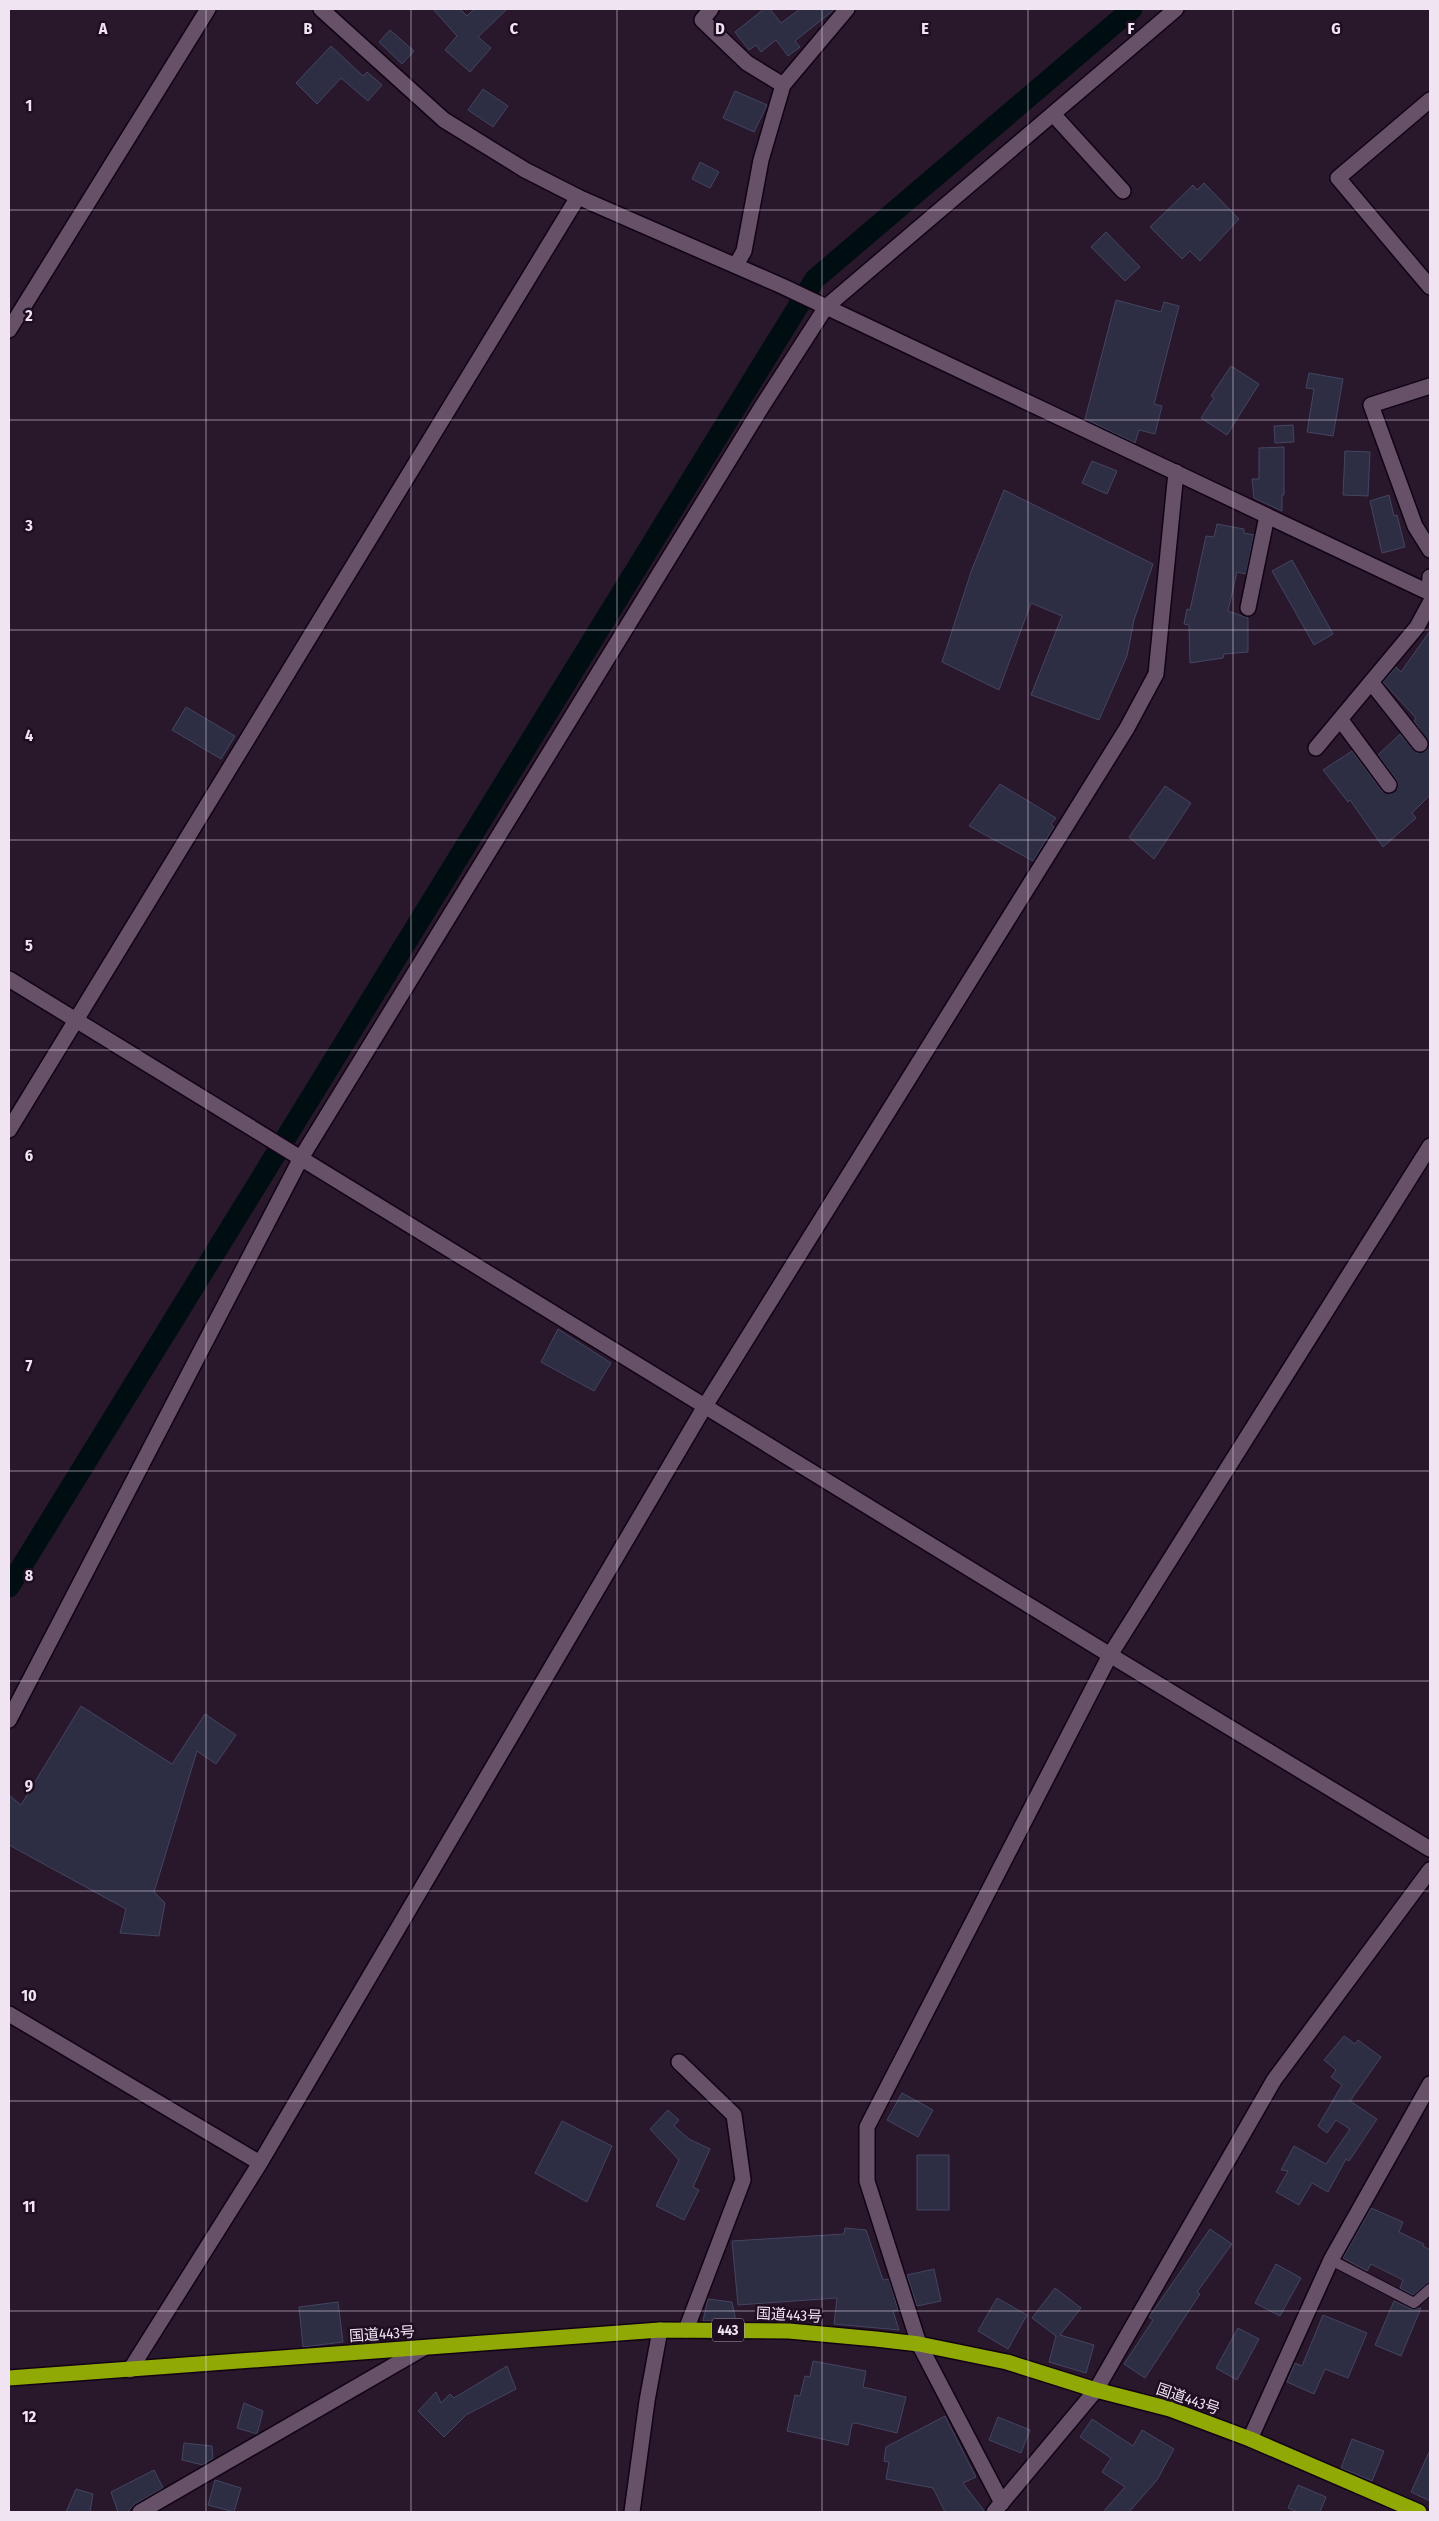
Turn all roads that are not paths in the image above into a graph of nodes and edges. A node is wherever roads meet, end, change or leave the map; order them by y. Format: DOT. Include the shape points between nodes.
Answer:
graph roads {
  1 [pos="208,9"];
  2 [pos="321,9"];
  3 [pos="711,9"];
  4 [pos="846,9"];
  5 [pos="1176,9"];
  6 [pos="783,85"];
  7 [pos="1430,100"];
  8 [pos="1053,114"];
  9 [pos="1123,191"];
  10 [pos="578,197"];
  11 [pos="736,265"];
  12 [pos="1430,287"];
  13 [pos="823,306"];
  14 [pos="9,330"];
  15 [pos="1430,386"];
  16 [pos="1176,472"];
  17 [pos="1267,516"];
  18 [pos="1430,550"];
  19 [pos="1430,591"];
  20 [pos="1248,608"];
  21 [pos="1371,682"];
  22 [pos="1340,719"];
  23 [pos="1420,744"];
  24 [pos="1316,748"];
  25 [pos="1389,785"];
  26 [pos="9,979"];
  27 [pos="77,1022"];
  28 [pos="9,1130"];
  29 [pos="1430,1146"];
  30 [pos="301,1158"];
  31 [pos="705,1406"];
  32 [pos="1110,1655"];
  33 [pos="9,1720"];
  34 [pos="1430,1849"];
  35 [pos="1430,1870"];
  36 [pos="9,2014"];
  37 [pos="679,2062"];
  38 [pos="1430,2084"];
  39 [pos="260,2163"];
  40 [pos="1331,2260"];
  41 [pos="1430,2289"];
  42 [pos="660,2330"];
  43 [pos="686,2330"];
  44 [pos="919,2344"];
  45 [pos="422,2349"];
  46 [pos="130,2370"];
  47 [pos="9,2378"];
  48 [pos="1096,2390"];
  49 [pos="1250,2439"];
  50 [pos="998,2508"];
  51 [pos="140,2512"];
  52 [pos="632,2512"];
  53 [pos="1419,2512"];
  1 -- 14 [label="street"];
  2 -- 10 [label="street" via="444,120 525,170"];
  3 -- 6 [label="street" via="702,20 747,64"];
  4 -- 6 [label="street"];
  5 -- 8 [label="street"];
  6 -- 11 [label="street" via="761,160 744,251"];
  7 -- 12 [label="street" via="1338,178"];
  8 -- 9 [label="street"];
  8 -- 13 [label="street"];
  10 -- 11 [label="street"];
  10 -- 27 [label="street"];
  11 -- 13 [label="street"];
  13 -- 16 [label="street"];
  13 -- 30 [label="street"];
  15 -- 18 [label="street" via="1371,405 1415,526"];
  16 -- 17 [label="street"];
  16 -- 31 [label="street" via="1156,674 1127,728"];
  17 -- 19 [label="street"];
  17 -- 20 [label="street"];
  19 -- 21 [label="street" via="1417,627"];
  21 -- 22 [label="street"];
  21 -- 23 [label="street"];
  22 -- 24 [label="street"];
  22 -- 25 [label="street"];
  26 -- 27 [label="street"];
  27 -- 28 [label="street"];
  27 -- 30 [label="street"];
  29 -- 32 [label="street"];
  30 -- 31 [label="street"];
  30 -- 33 [label="street"];
  31 -- 32 [label="street"];
  31 -- 39 [label="street"];
  32 -- 34 [label="street"];
  32 -- 44 [label="street" via="867,2127 867,2181"];
  35 -- 48 [label="street" via="1274,2080"];
  36 -- 39 [label="street"];
  37 -- 43 [label="street" via="734,2115 743,2180"];
  38 -- 40 [label="street"];
  39 -- 46 [label="street"];
  40 -- 41 [label="lane" via="1414,2303"];
  40 -- 49 [label="street"];
  42 -- 43 [label="highway, 国道443号 / 443"];
  42 -- 45 [label="highway, 国道443号 / 443"];
  42 -- 52 [label="street"];
  43 -- 44 [label="highway, 国道443号 / 443" via="789,2331"];
  44 -- 48 [label="highway, 国道443号 / 443" via="1006,2362"];
  44 -- 50 [label="street"];
  45 -- 46 [label="highway, 国道443号 / 443"];
  45 -- 51 [label="street"];
  46 -- 47 [label="highway, 国道443号 / 443"];
  48 -- 49 [label="highway, 国道443号 / 443" via="1170,2409"];
  48 -- 50 [label="street"];
  49 -- 53 [label="highway, 国道443号 / 443"];
}
